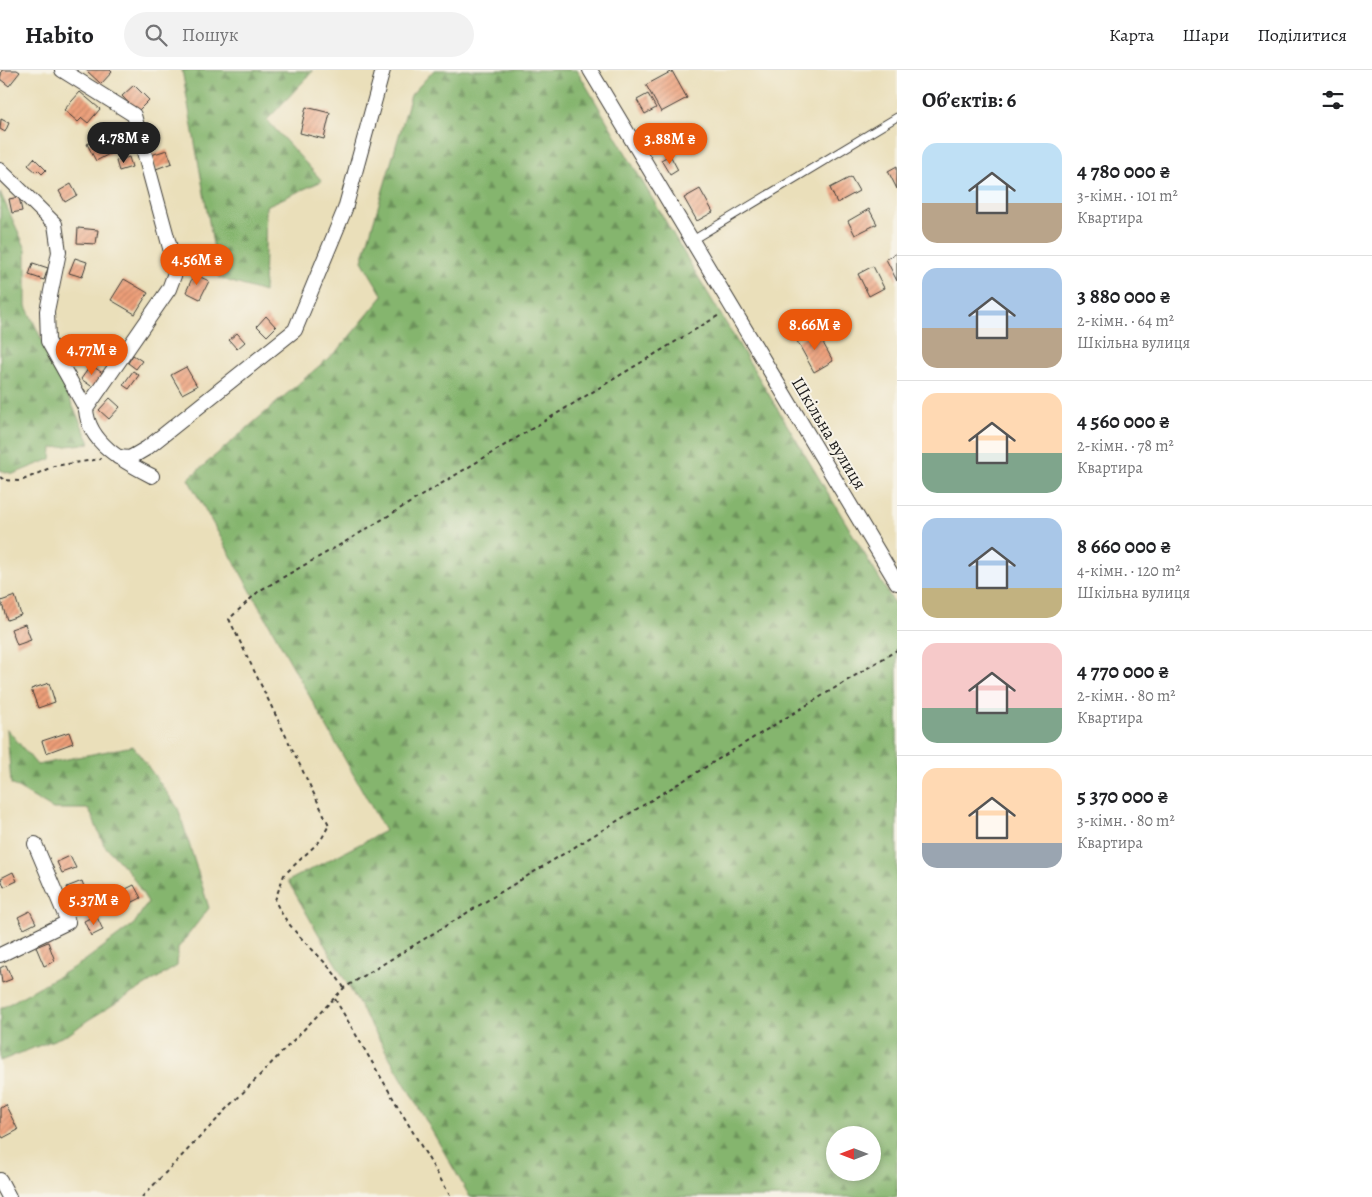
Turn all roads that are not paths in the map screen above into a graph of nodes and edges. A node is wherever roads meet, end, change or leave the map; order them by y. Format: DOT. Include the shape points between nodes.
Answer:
graph roads {
  1 [pos="62,70"];
  2 [pos="383,70"];
  3 [pos="590,70"];
  4 [pos="897,117"];
  5 [pos="0,170"];
  6 [pos="692,240"];
  7 [pos="86,409"];
  8 [pos="116,457"];
  9 [pos="152,476"];
  10 [pos="897,583"];
  11 [pos="34,844"];
  12 [pos="0,955"];
  13 [pos="0,1180"];
  14 [pos="9,1197"];
  1 -- 7 [label="street" via="134,115 175,273 169,289"];
  2 -- 8 [label="street" via="344,209 296,330 148,448 130,458"];
  3 -- 6 [label="street, Шкільна вулиця"];
  4 -- 6 [label="lane"];
  5 -- 7 [label="street" via="55,224 59,252 47,311 48,341"];
  6 -- 10 [label="street, Шкільна вулиця"];
  7 -- 8 [label="street" via="87,423"];
  8 -- 9 [label="street"];
  11 -- 12 [label="street" via="68,922"];
  13 -- 14 [label="street"];
}
